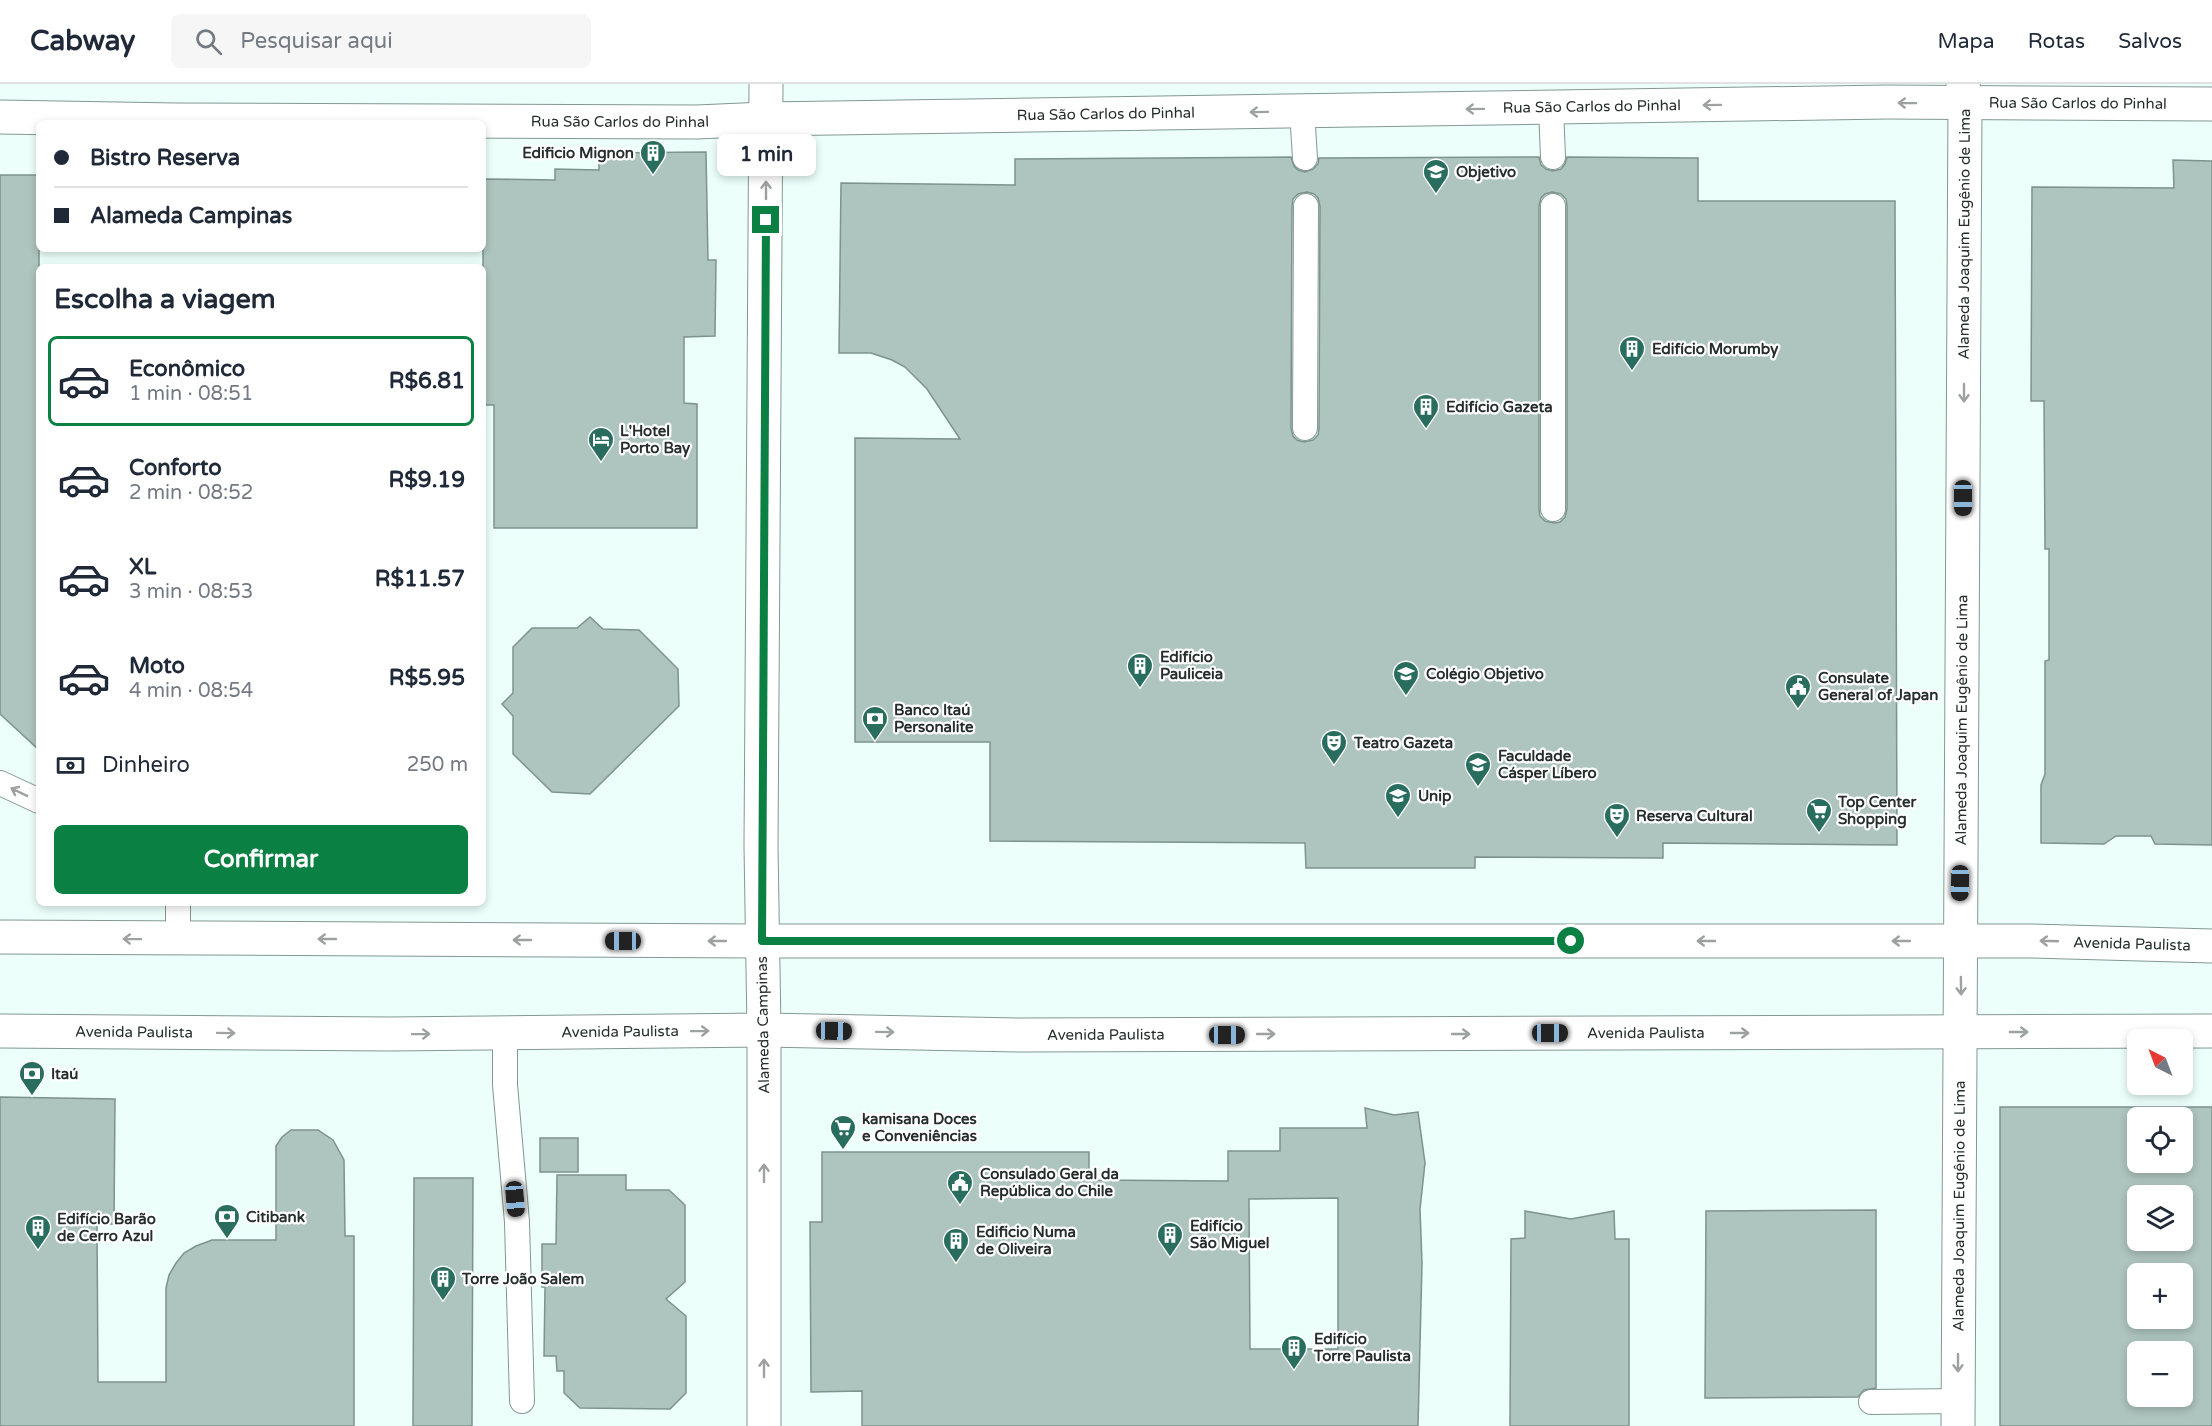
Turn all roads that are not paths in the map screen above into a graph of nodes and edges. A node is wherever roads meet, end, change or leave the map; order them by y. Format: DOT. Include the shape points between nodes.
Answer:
graph roads {
  1 [pos="766,84"];
  2 [pos="1964,94"];
  3 [pos="2212,104"];
  4 [pos="1551,108"];
  5 [pos="1302,111"];
  6 [pos="0,117"];
  7 [pos="766,119"];
  8 [pos="418,120"];
  9 [pos="486,120"];
  10 [pos="1553,157"];
  11 [pos="1305,158"];
  12 [pos="1306,206"];
  13 [pos="1553,206"];
  14 [pos="1305,428"];
  15 [pos="1553,509"];
  16 [pos="0,783"];
  17 [pos="36,800"];
  18 [pos="178,906"];
  19 [pos="0,937"];
  20 [pos="178,940"];
  21 [pos="762,941"];
  22 [pos="1959,941"];
  23 [pos="2212,946"];
  24 [pos="0,1030"];
  25 [pos="764,1030"];
  26 [pos="2212,1031"];
  27 [pos="1960,1032"];
  28 [pos="505,1033"];
  29 [pos="522,1401"];
  30 [pos="1871,1401"];
  31 [pos="1958,1413"];
  32 [pos="764,1426"];
  1 -- 7 [label="street, Alameda Campinas"];
  2 -- 3 [label="street, Rua São Carlos do Pinhal"];
  2 -- 4 [label="street, Rua São Carlos do Pinhal, one-way" via="1887,102"];
  2 -- 22 [label="street, Alameda Joaquim Eugênio de Lima, one-way"];
  4 -- 5 [label="street, Rua São Carlos do Pinhal, one-way"];
  4 -- 10 [label="lane"];
  5 -- 7 [label="street, Rua São Carlos do Pinhal, one-way"];
  5 -- 11 [label="lane"];
  6 -- 8 [label="street, Rua São Carlos do Pinhal"];
  7 -- 9 [label="street, Rua São Carlos do Pinhal"];
  21 -- 7 [label="street, Alameda Campinas, one-way"];
  12 -- 14 [label="lane"];
  13 -- 15 [label="lane"];
  17 -- 16 [label="lane, one-way"];
  18 -- 20 [label="lane"];
  20 -- 19 [label="street, Avenida Paulista, one-way"];
  21 -- 20 [label="street, Avenida Paulista, one-way"];
  22 -- 21 [label="street, Avenida Paulista, one-way"];
  21 -- 25 [label="street, Alameda Campinas"];
  23 -- 22 [label="street, Avenida Paulista, one-way"];
  22 -- 27 [label="street, Alameda Joaquim Eugênio de Lima, one-way"];
  24 -- 28 [label="street, Avenida Paulista, one-way"];
  25 -- 27 [label="street, Avenida Paulista, one-way" via="1019,1035"];
  28 -- 25 [label="street, Avenida Paulista, one-way"];
  32 -- 25 [label="street, Alameda Campinas, one-way"];
  27 -- 26 [label="street, Avenida Paulista, one-way"];
  27 -- 31 [label="street, Alameda Joaquim Eugênio de Lima, one-way"];
  28 -- 29 [label="lane" via="517,1222"];
  30 -- 31 [label="lane"];
}
